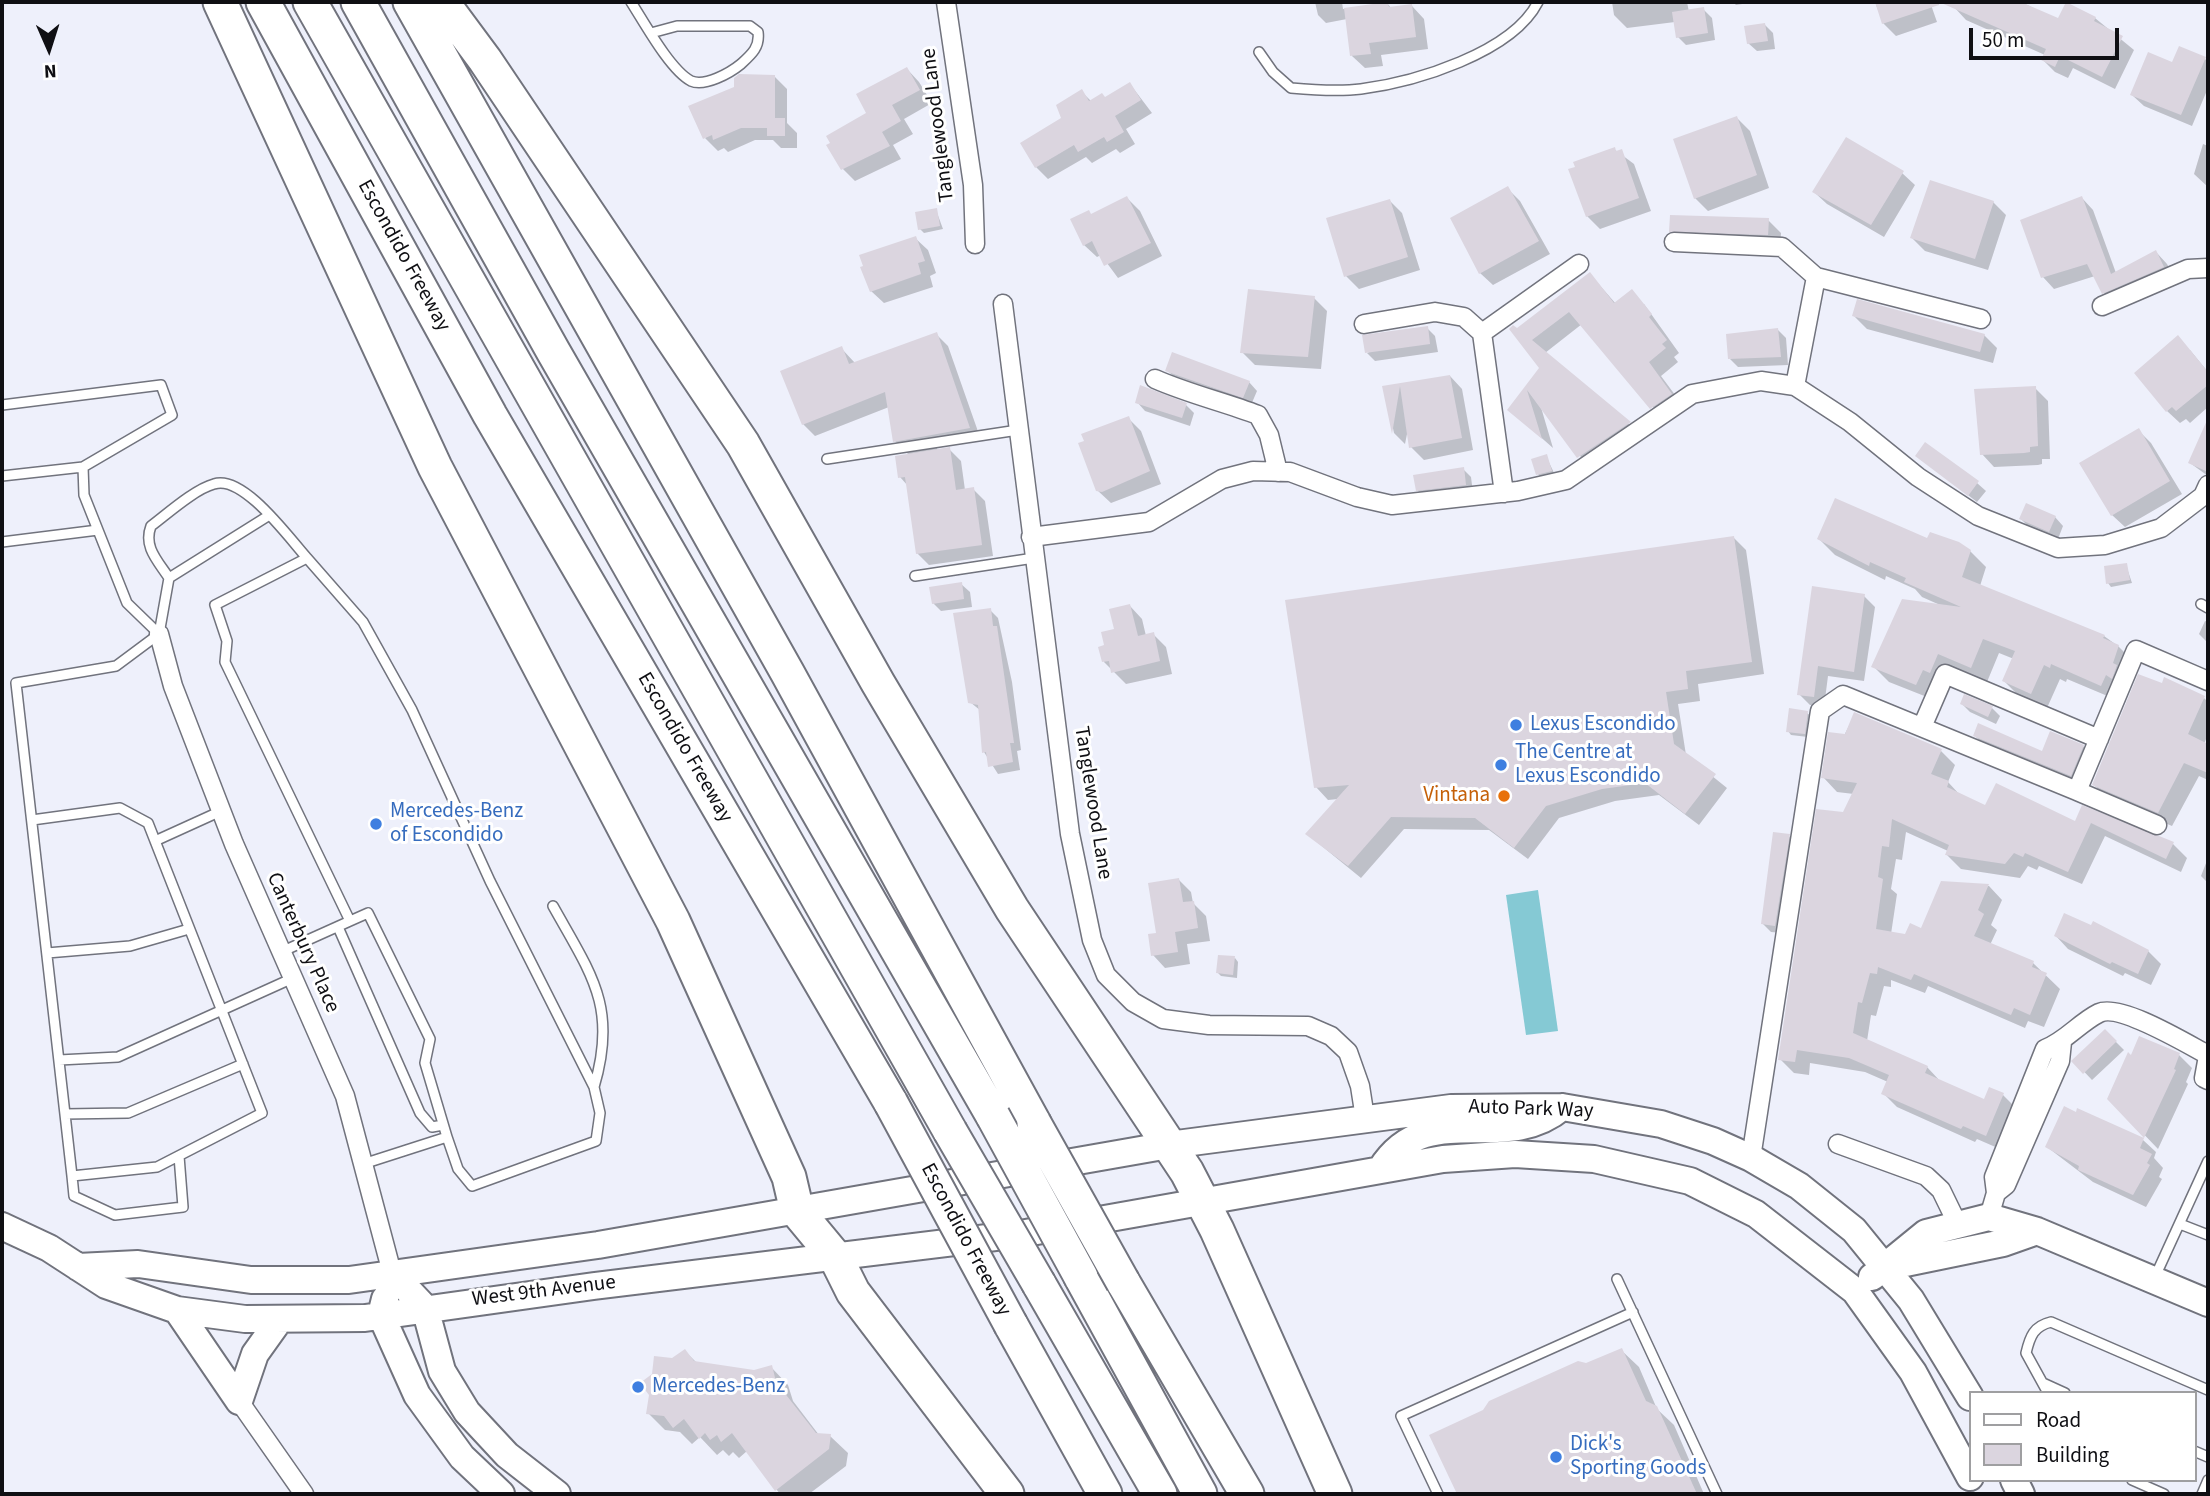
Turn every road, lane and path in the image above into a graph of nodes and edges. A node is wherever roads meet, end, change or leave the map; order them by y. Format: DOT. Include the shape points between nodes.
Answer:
graph roads {
  1 [pos="220,2"];
  2 [pos="263,2"];
  3 [pos="310,2"];
  4 [pos="358,2"];
  5 [pos="410,2"];
  6 [pos="442,2"];
  7 [pos="631,2"];
  8 [pos="946,2"];
  9 [pos="1538,2"];
  10 [pos="652,33"];
  11 [pos="1259,52"];
  12 [pos="1674,242"];
  13 [pos="975,244"];
  14 [pos="1579,264"];
  15 [pos="2208,268"];
  16 [pos="1816,277"];
  17 [pos="1003,304"];
  18 [pos="2102,306"];
  19 [pos="1981,319"];
  20 [pos="1364,324"];
  21 [pos="1482,333"];
  22 [pos="1155,379"];
  23 [pos="1795,386"];
  24 [pos="2,405"];
  25 [pos="1018,430"];
  26 [pos="827,460"];
  27 [pos="83,467"];
  28 [pos="1278,472"];
  29 [pos="2,476"];
  30 [pos="2208,485"];
  31 [pos="1504,493"];
  32 [pos="268,516"];
  33 [pos="98,530"];
  34 [pos="1031,537"];
  35 [pos="2,542"];
  36 [pos="307,558"];
  37 [pos="1034,558"];
  38 [pos="915,576"];
  39 [pos="169,578"];
  40 [pos="159,634"];
  41 [pos="2208,681"];
  42 [pos="1922,727"];
  43 [pos="2099,739"];
  44 [pos="2077,791"];
  45 [pos="221,811"];
  46 [pos="32,820"];
  47 [pos="2157,825"];
  48 [pos="155,841"];
  49 [pos="553,906"];
  50 [pos="349,921"];
  51 [pos="338,927"];
  52 [pos="189,929"];
  53 [pos="281,952"];
  54 [pos="47,953"];
  55 [pos="293,978"];
  56 [pos="221,1010"];
  57 [pos="2208,1056"];
  58 [pos="59,1060"];
  59 [pos="243,1064"];
  60 [pos="2208,1080"];
  61 [pos="594,1087"];
  62 [pos="1562,1107"];
  63 [pos="65,1114"];
  64 [pos="1365,1118"];
  65 [pos="443,1125"];
  66 [pos="447,1137"];
  67 [pos="1169,1144"];
  68 [pos="1839,1144"];
  69 [pos="179,1156"];
  70 [pos="1751,1158"];
  71 [pos="2208,1161"];
  72 [pos="363,1164"];
  73 [pos="1381,1169"];
  74 [pos="72,1176"];
  75 [pos="979,1181"];
  76 [pos="1204,1201"];
  77 [pos="1992,1205"];
  78 [pos="797,1211"];
  79 [pos="2180,1224"];
  80 [pos="2,1226"];
  81 [pos="1958,1226"];
  82 [pos="2037,1231"];
  83 [pos="2208,1235"];
  84 [pos="836,1258"];
  85 [pos="78,1266"];
  86 [pos="1884,1268"];
  87 [pos="392,1273"];
  88 [pos="1617,1279"];
  89 [pos="2153,1281"];
  90 [pos="1855,1291"];
  91 [pos="2208,1303"];
  92 [pos="425,1308"];
  93 [pos="177,1310"];
  94 [pos="1633,1312"];
  95 [pos="381,1315"];
  96 [pos="280,1319"];
  97 [pos="2043,1383"];
  98 [pos="2208,1390"];
  99 [pos="2047,1391"];
  100 [pos="2061,1391"];
  101 [pos="1968,1393"];
  102 [pos="239,1401"];
  103 [pos="1968,1473"];
  104 [pos="2208,1480"];
  105 [pos="2137,1482"];
  106 [pos="304,1494"];
  107 [pos="502,1494"];
  108 [pos="557,1494"];
  109 [pos="1007,1494"];
  110 [pos="1105,1494"];
  111 [pos="1160,1494"];
  112 [pos="1200,1494"];
  113 [pos="1247,1494"];
  114 [pos="1335,1494"];
  115 [pos="1438,1494"];
  116 [pos="1717,1494"];
  117 [pos="2164,1494"];
  118 [pos="2202,1494"];
  1 -- 78 [label="highway" via="435,467 673,921 789,1177"];
  2 -- 110 [label="highway, Escondido Freeway, bridge" via="490,415 891,1103"];
  3 -- 111 [label="highway, bridge"];
  4 -- 112 [label="highway, bridge" via="993,1116"];
  5 -- 113 [label="highway, bridge" via="1123,1282"];
  6 -- 67 [label="highway" via="743,444 1012,909"];
  7 -- 10 [label="lane"];
  8 -- 13 [label="street, Tanglewood Lane" via="972,185"];
  9 -- 11 [label="lane" via="1531,16 1485,51 1408,79 1359,89 1291,88"];
  10 -- 10 [label="lane" via="684,76 703,83 736,68 759,42 758,32 750,26 677,26"];
  12 -- 16 [label="street" via="1782,247"];
  14 -- 21 [label="street"];
  15 -- 18 [label="street" via="2188,269"];
  16 -- 19 [label="street"];
  16 -- 23 [label="street"];
  17 -- 25 [label="street, Tanglewood Lane"];
  20 -- 21 [label="street" via="1435,312 1464,317"];
  21 -- 31 [label="street"];
  22 -- 28 [label="street" via="1258,415 1269,435"];
  23 -- 30 [label="street" via="1978,516 2058,548 2105,545 2161,528 2203,496"];
  23 -- 31 [label="street" via="1761,382 1692,394 1566,480"];
  24 -- 27 [label="lane" via="161,384 172,415"];
  25 -- 26 [label="lane"];
  25 -- 34 [label="street, Tanglewood Lane"];
  27 -- 29 [label="lane"];
  27 -- 33 [label="lane" via="84,495"];
  28 -- 31 [label="street" via="1392,505"];
  28 -- 34 [label="street" via="1253,471 1222,479 1149,522"];
  32 -- 36 [label="lane"];
  32 -- 39 [label="lane"];
  32 -- 39 [label="lane" via="244,490 227,483 213,484 150,526 149,548"];
  33 -- 35 [label="lane"];
  33 -- 40 [label="lane" via="127,603"];
  34 -- 37 [label="street, Tanglewood Lane"];
  36 -- 50 [label="lane" via="215,606 227,640 225,662"];
  36 -- 61 [label="lane" via="363,622 412,710"];
  37 -- 38 [label="lane"];
  37 -- 64 [label="street, Tanglewood Lane" via="1070,834 1092,940 1106,975 1133,1002 1163,1019 1209,1025 1308,1026 1331,1036 1348,1052"];
  39 -- 40 [label="lane"];
  40 -- 45 [label="street, Canterbury Place" via="173,686"];
  40 -- 46 [label="lane" via="116,666 16,683"];
  41 -- 43 [label="street" via="2136,650"];
  42 -- 43 [label="street" via="1945,674"];
  42 -- 44 [label="street"];
  42 -- 70 [label="street" via="1843,695 1820,711"];
  43 -- 44 [label="street"];
  44 -- 47 [label="street"];
  45 -- 48 [label="lane"];
  45 -- 53 [label="street, Canterbury Place"];
  46 -- 48 [label="lane" via="120,808 148,823"];
  46 -- 54 [label="lane"];
  48 -- 52 [label="lane"];
  49 -- 61 [label="lane" via="603,1005 604,1044"];
  50 -- 51 [label="lane"];
  50 -- 65 [label="lane" via="368,913 430,1039 425,1063"];
  51 -- 53 [label="lane"];
  51 -- 65 [label="lane" via="420,1113 432,1127"];
  52 -- 54 [label="lane" via="130,946"];
  52 -- 56 [label="lane"];
  53 -- 55 [label="street, Canterbury Place"];
  54 -- 58 [label="lane"];
  55 -- 56 [label="lane"];
  55 -- 72 [label="street, Canterbury Place" via="345,1096"];
  56 -- 58 [label="lane" via="118,1057"];
  56 -- 59 [label="lane"];
  57 -- 60 [label="street" via="2204,1078"];
  57 -- 77 [label="street" via="2126,1015 2099,1013 2062,1042 2060,1061 2006,1185"];
  58 -- 63 [label="lane"];
  59 -- 63 [label="lane" via="128,1113"];
  59 -- 69 [label="lane" via="262,1113"];
  61 -- 66 [label="lane" via="600,1113 596,1140 472,1186 458,1169"];
  62 -- 64 [label="main road, Auto Park Way" via="1451,1108"];
  62 -- 70 [label="main road, Auto Park Way" via="1661,1124"];
  62 -- 73 [label="main road" via="1520,1129 1417,1136 1402,1143"];
  63 -- 74 [label="lane"];
  64 -- 67 [label="main road, Auto Park Way"];
  65 -- 66 [label="lane"];
  66 -- 72 [label="lane"];
  67 -- 75 [label="main road, Auto Park Way"];
  67 -- 76 [label="highway"];
  68 -- 81 [label="street" via="1926,1176 1941,1190"];
  69 -- 74 [label="lane" via="157,1167"];
  69 -- 74 [label="lane" via="183,1207 115,1215 74,1196"];
  70 -- 86 [label="main road, Auto Park Way" via="1833,1211"];
  71 -- 79 [label="lane"];
  72 -- 87 [label="street, Canterbury Place"];
  73 -- 76 [label="main road"];
  73 -- 90 [label="main road" via="1515,1154 1594,1159 1678,1178 1756,1214"];
  75 -- 78 [label="main road, West 9th Avenue"];
  76 -- 84 [label="main road, West 9th Avenue" via="1020,1234"];
  76 -- 114 [label="highway"];
  77 -- 81 [label="main road"];
  77 -- 82 [label="main road"];
  78 -- 84 [label="highway"];
  78 -- 87 [label="main road, West 9th Avenue"];
  79 -- 83 [label="lane"];
  79 -- 89 [label="lane"];
  80 -- 85 [label="main road, West 9th Avenue"];
  81 -- 86 [label="main road" via="1926,1233"];
  82 -- 86 [label="main road" via="2003,1244"];
  82 -- 89 [label="main road"];
  84 -- 92 [label="main road, West 9th Avenue"];
  84 -- 109 [label="highway" via="853,1292"];
  85 -- 87 [label="main road, West 9th Avenue" via="138,1264 251,1280 339,1281"];
  85 -- 93 [label="main road, West 9th Avenue" via="106,1285"];
  86 -- 90 [label="main road"];
  86 -- 101 [label="main road, Auto Park Way" via="1919,1310"];
  87 -- 92 [label="main road"];
  87 -- 95 [label="main road"];
  88 -- 94 [label="lane"];
  89 -- 91 [label="main road"];
  90 -- 103 [label="main road" via="1913,1372"];
  92 -- 95 [label="main road, West 9th Avenue"];
  92 -- 108 [label="main road" via="442,1371 467,1412 506,1455"];
  93 -- 96 [label="main road, West 9th Avenue"];
  93 -- 102 [label="main road"];
  94 -- 115 [label="lane" via="1401,1416"];
  94 -- 116 [label="lane"];
  95 -- 96 [label="main road, West 9th Avenue"];
  95 -- 107 [label="main road" via="417,1395 462,1457"];
  96 -- 102 [label="main road" via="255,1354"];
  97 -- 98 [label="lane" via="2026,1353 2030,1336 2040,1324 2051,1322"];
  97 -- 99 [label="lane"];
  97 -- 100 [label="lane"];
  102 -- 106 [label="street"];
  104 -- 118 [label="lane"];
  105 -- 117 [label="lane"];
}
